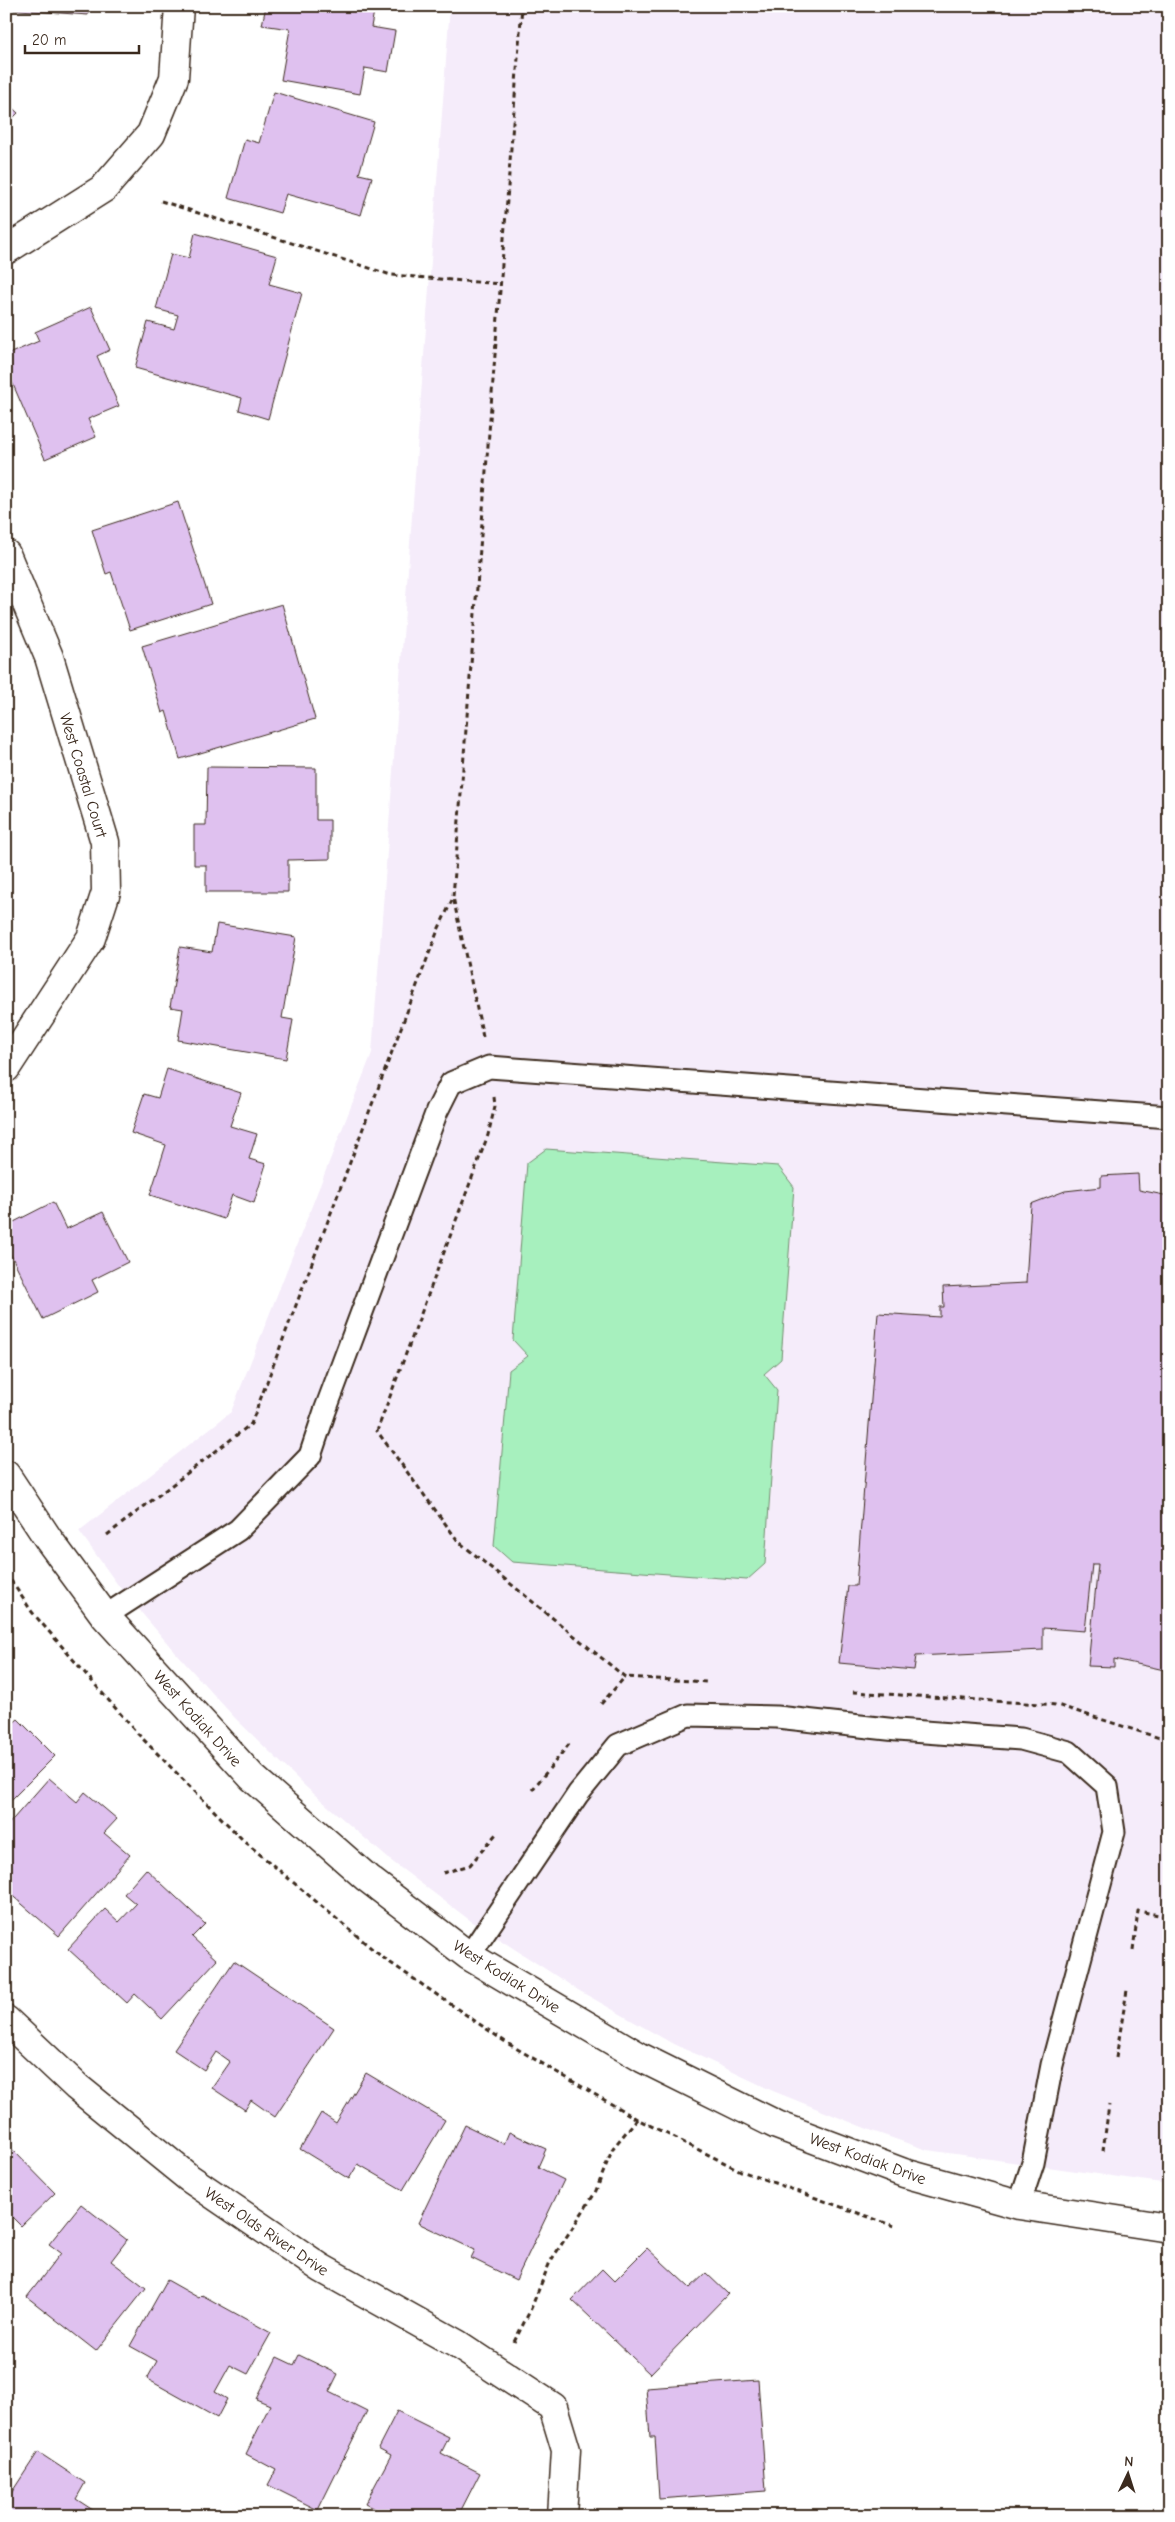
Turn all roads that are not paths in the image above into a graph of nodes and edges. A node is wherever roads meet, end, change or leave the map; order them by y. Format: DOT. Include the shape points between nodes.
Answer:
graph roads {
  1 [pos="179,6"];
  2 [pos="6,250"];
  3 [pos="6,554"];
  4 [pos="6,1068"];
  5 [pos="1169,1117"];
  6 [pos="6,1475"];
  7 [pos="105,1616"];
  8 [pos="469,1956"];
  9 [pos="6,2020"];
  10 [pos="1019,2205"];
  11 [pos="1169,2228"];
  12 [pos="562,2516"];
  1 -- 2 [label="street" via="174,78 151,134 104,188"];
  3 -- 4 [label="street, West Coastal Court" via="49,657 105,842 106,892 91,938"];
  5 -- 7 [label="lane" via="489,1067 451,1083 437,1111 310,1456 238,1530"];
  6 -- 7 [label="street, West Kodiak Drive"];
  7 -- 8 [label="street, West Kodiak Drive" via="252,1777 367,1878"];
  8 -- 10 [label="street, West Kodiak Drive" via="642,2058 777,2125 904,2173"];
  8 -- 10 [label="lane" via="578,1794 618,1745 688,1715 777,1716 897,1730 1021,1739 1069,1752 1106,1786 1114,1832 1052,2065 1033,2163"];
  9 -- 12 [label="street, West Olds River Drive" via="77,2087 189,2178 321,2268 457,2344 553,2407 566,2450"];
  10 -- 11 [label="street, West Kodiak Drive"];
}
